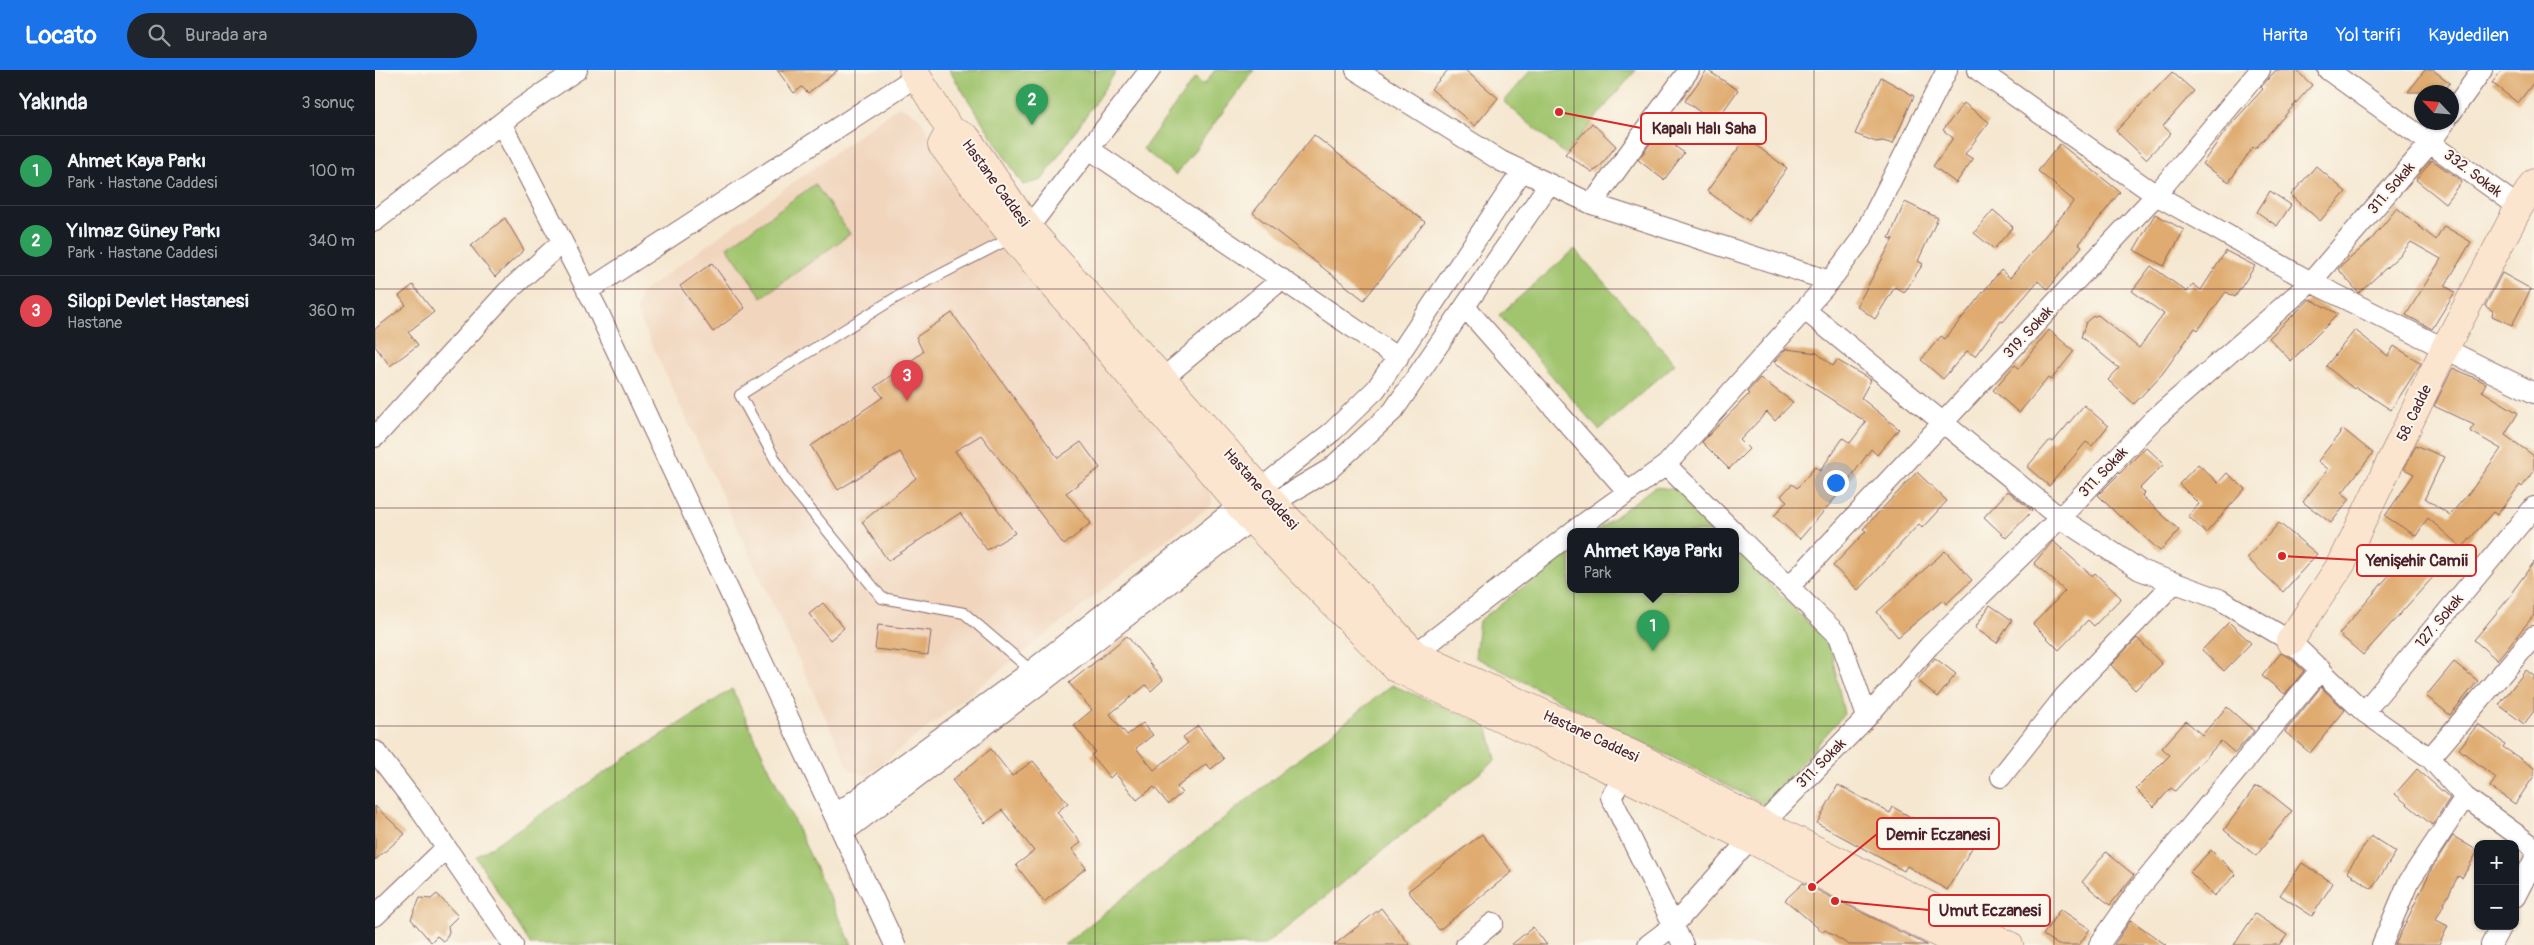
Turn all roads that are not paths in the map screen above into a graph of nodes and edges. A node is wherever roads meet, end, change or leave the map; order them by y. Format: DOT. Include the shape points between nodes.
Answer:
graph roads {
  1 [pos="577,70"];
  2 [pos="1150,70"];
  3 [pos="1356,70"];
  4 [pos="1689,70"];
  5 [pos="1947,70"];
  6 [pos="1977,70"];
  7 [pos="2260,70"];
  8 [pos="2328,70"];
  9 [pos="2482,70"];
  10 [pos="915,73"];
  11 [pos="2459,102"];
  12 [pos="501,123"];
  13 [pos="2439,130"];
  14 [pos="2431,142"];
  15 [pos="1089,149"];
  16 [pos="1523,171"];
  17 [pos="2534,183"];
  18 [pos="1549,184"];
  19 [pos="2156,195"];
  20 [pos="1592,204"];
  21 [pos="2519,207"];
  22 [pos="375,221"];
  23 [pos="1021,233"];
  24 [pos="562,242"];
  25 [pos="1282,279"];
  26 [pos="1830,281"];
  27 [pos="2311,282"];
  28 [pos="587,292"];
  29 [pos="1465,307"];
  30 [pos="1805,310"];
  31 [pos="2444,350"];
  32 [pos="1397,358"];
  33 [pos="1162,378"];
  34 [pos="2534,393"];
  35 [pos="1942,424"];
  36 [pos="375,437"];
  37 [pos="1666,465"];
  38 [pos="1628,492"];
  39 [pos="1267,496"];
  40 [pos="2534,507"];
  41 [pos="1245,513"];
  42 [pos="2060,518"];
  43 [pos="1578,528"];
  44 [pos="1730,528"];
  45 [pos="1567,536"];
  46 [pos="1739,537"];
  47 [pos="2174,583"];
  48 [pos="1789,586"];
  49 [pos="2534,636"];
  50 [pos="2290,641"];
  51 [pos="1405,661"];
  52 [pos="2321,669"];
  53 [pos="1038,676"];
  54 [pos="2364,712"];
  55 [pos="1867,717"];
  56 [pos="375,751"];
  57 [pos="2430,758"];
  58 [pos="1634,768"];
  59 [pos="2001,777"];
  60 [pos="2465,797"];
  61 [pos="835,815"];
  62 [pos="1756,832"];
  63 [pos="843,834"];
  64 [pos="2534,847"];
  65 [pos="446,848"];
  66 [pos="2534,860"];
  67 [pos="2519,889"];
  68 [pos="375,916"];
  69 [pos="1493,923"];
  70 [pos="1673,926"];
  71 [pos="2499,930"];
  72 [pos="513,945"];
  73 [pos="895,945"];
  74 [pos="1466,945"];
  75 [pos="1648,945"];
  76 [pos="1683,945"];
  77 [pos="1962,945"];
  78 [pos="2009,945"];
  79 [pos="2099,945"];
  80 [pos="2382,945"];
  81 [pos="2491,945"];
  1 -- 12 [label="street"];
  2 -- 15 [label="street"];
  3 -- 16 [label="street" via="1501,162"];
  4 -- 20 [label="street"];
  5 -- 26 [label="street" via="1862,238"];
  6 -- 19 [label="street"];
  7 -- 19 [label="street, 319. Sokak"];
  8 -- 14 [label="street, 332. Sokak"];
  9 -- 11 [label="street"];
  10 -- 23 [label="main road, Hastane Caddesi" via="950,130 942,145"];
  10 -- 28 [label="street"];
  12 -- 22 [label="street"];
  12 -- 24 [label="street"];
  13 -- 14 [label="street, 311. Sokak"];
  14 -- 21 [label="street, 332. Sokak"];
  14 -- 27 [label="street, 311. Sokak"];
  15 -- 23 [label="street"];
  15 -- 25 [label="street"];
  16 -- 18 [label="street"];
  16 -- 32 [label="street"];
  17 -- 21 [label="main road, 58. Cadde"];
  18 -- 20 [label="street"];
  18 -- 29 [label="street"];
  19 -- 27 [label="street"];
  19 -- 35 [label="street, 319. Sokak"];
  20 -- 26 [label="street"];
  21 -- 31 [label="main road, 58. Cadde"];
  23 -- 33 [label="main road, Hastane Caddesi"];
  23 -- 41 [label="main road, Hastane Caddesi"];
  23 -- 53 [label="lane" via="895,298 740,395 787,481 882,598 964,613"];
  24 -- 28 [label="street"];
  24 -- 36 [label="street" via="507,292"];
  25 -- 32 [label="street"];
  25 -- 33 [label="street"];
  26 -- 30 [label="street"];
  27 -- 31 [label="street"];
  27 -- 42 [label="street, 311. Sokak" via="2153,420"];
  28 -- 61 [label="street"];
  29 -- 38 [label="street"];
  29 -- 39 [label="street" via="1393,411 1330,469"];
  30 -- 35 [label="street"];
  30 -- 37 [label="street"];
  31 -- 34 [label="street"];
  31 -- 50 [label="main road, 58. Cadde" via="2342,563"];
  32 -- 39 [label="street" via="1376,389"];
  33 -- 39 [label="main road, Hastane Caddesi"];
  35 -- 42 [label="street"];
  35 -- 48 [label="street, 319. Sokak"];
  37 -- 38 [label="street"];
  37 -- 44 [label="street"];
  38 -- 43 [label="street"];
  39 -- 41 [label="street"];
  39 -- 51 [label="main road, Hastane Caddesi"];
  40 -- 54 [label="street, 127. Sokak"];
  41 -- 51 [label="main road, Hastane Caddesi"];
  41 -- 53 [label="street"];
  42 -- 47 [label="street" via="2140,570"];
  42 -- 55 [label="street, 311. Sokak" via="1929,646"];
  45 -- 51 [label="street"];
  46 -- 48 [label="street"];
  47 -- 50 [label="street" via="2219,599"];
  47 -- 59 [label="street" via="2064,697"];
  48 -- 55 [label="street" via="1839,636"];
  49 -- 57 [label="street"];
  50 -- 52 [label="street"];
  51 -- 58 [label="main road, Hastane Caddesi"];
  52 -- 54 [label="street"];
  52 -- 79 [label="street" via="2137,892"];
  53 -- 61 [label="street"];
  53 -- 63 [label="street"];
  54 -- 57 [label="street"];
  55 -- 62 [label="street, 311. Sokak"];
  56 -- 65 [label="street"];
  57 -- 60 [label="street"];
  58 -- 62 [label="main road, Hastane Caddesi"];
  58 -- 70 [label="street" via="1611,797"];
  60 -- 64 [label="street"];
  60 -- 80 [label="street" via="2409,883"];
  61 -- 63 [label="street"];
  62 -- 70 [label="street, 311. Sokak"];
  62 -- 77 [label="main road, Hastane Caddesi"];
  62 -- 78 [label="main road, Hastane Caddesi"];
  63 -- 73 [label="street"];
  65 -- 68 [label="street"];
  65 -- 72 [label="street"];
  66 -- 67 [label="street"];
  69 -- 74 [label="street"];
  70 -- 75 [label="street, 311. Sokak"];
  70 -- 76 [label="street"];
  71 -- 81 [label="street"];
}
